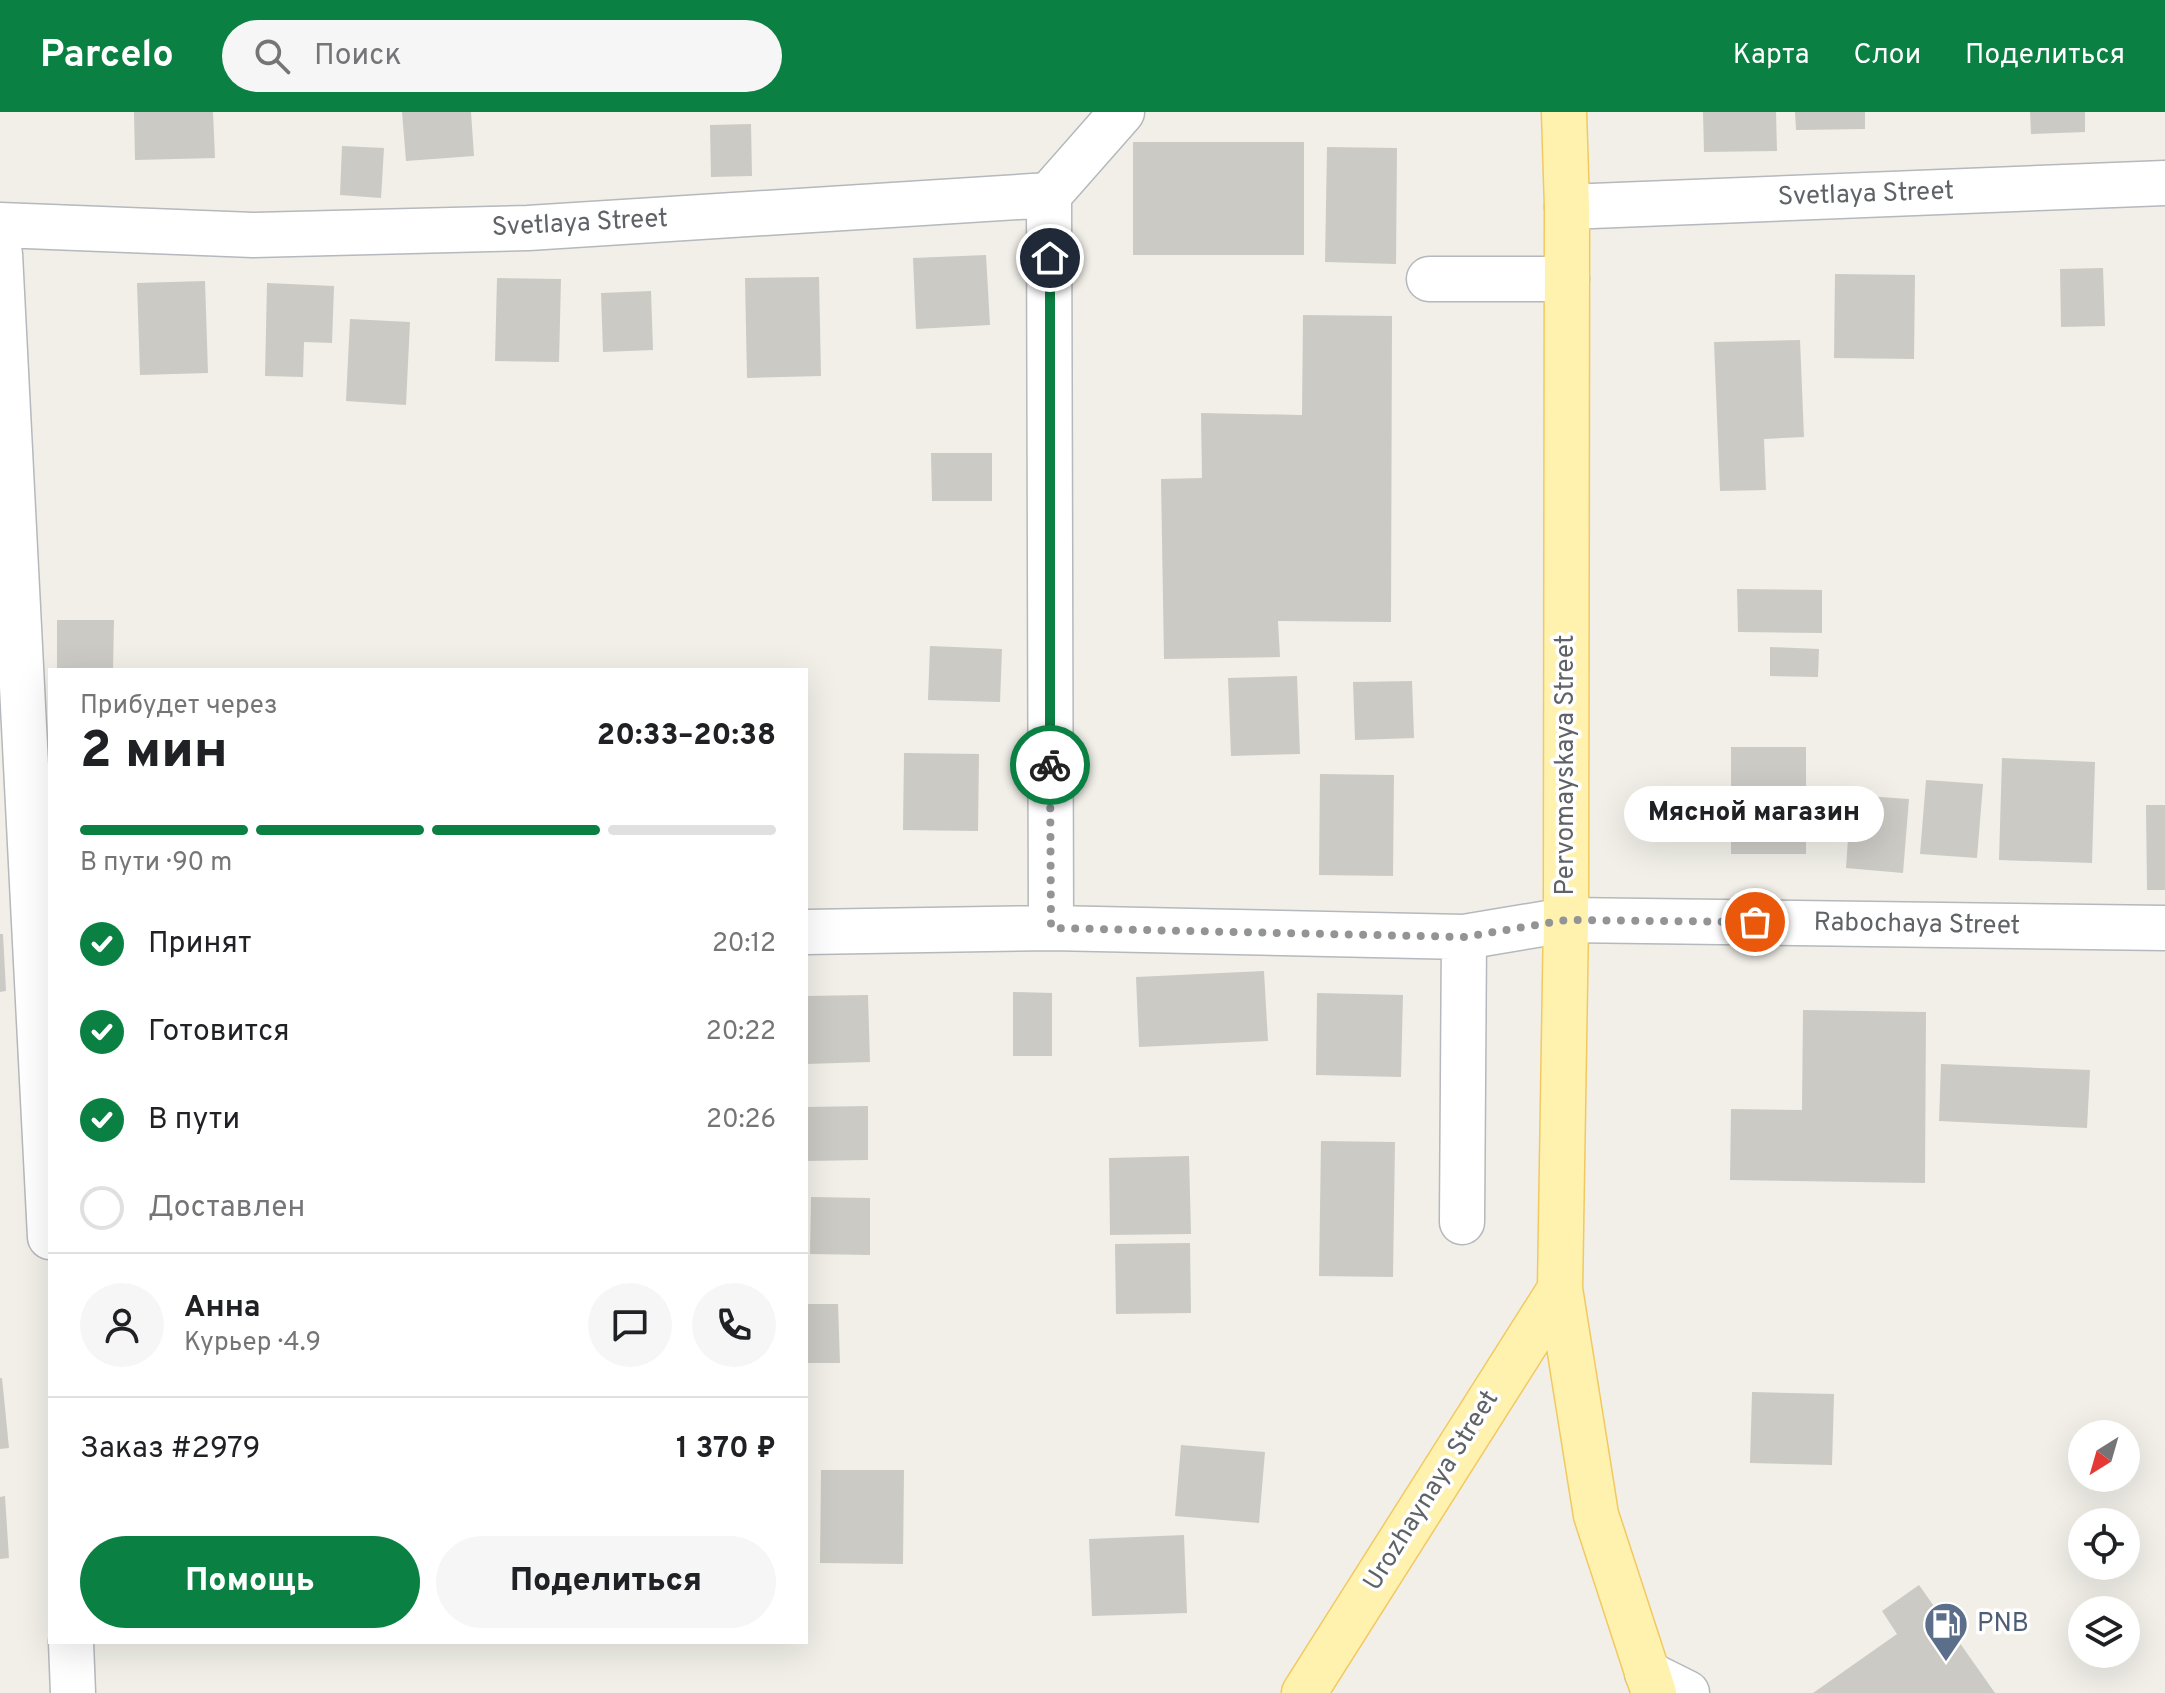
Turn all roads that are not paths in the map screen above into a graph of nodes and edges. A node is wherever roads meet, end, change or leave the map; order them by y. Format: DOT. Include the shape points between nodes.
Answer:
graph roads {
  1 [pos="1122,112"];
  2 [pos="1564,112"];
  3 [pos="2165,183"];
  4 [pos="1049,195"];
  5 [pos="1567,207"];
  6 [pos="0,225"];
  7 [pos="0,254"];
  8 [pos="1429,279"];
  9 [pos="1567,279"];
  10 [pos="28,901"];
  11 [pos="1566,920"];
  12 [pos="1051,928"];
  13 [pos="2165,928"];
  14 [pos="808,932"];
  15 [pos="1464,937"];
  16 [pos="48,1206"];
  17 [pos="1462,1222"];
  18 [pos="1560,1289"];
  19 [pos="71,1644"];
  20 [pos="1651,1683"];
  21 [pos="73,1693"];
  22 [pos="1304,1693"];
  23 [pos="1687,1693"];
  1 -- 4 [label="street"];
  2 -- 5 [label="main road, Pervomayskaya Street"];
  3 -- 5 [label="street, Svetlaya Street"];
  4 -- 6 [label="street, Svetlaya Street" via="528,228 253,235"];
  4 -- 12 [label="street"];
  5 -- 9 [label="main road, Pervomayskaya Street"];
  7 -- 10 [label="street"];
  8 -- 9 [label="street"];
  9 -- 11 [label="main road, Pervomayskaya Street"];
  10 -- 16 [label="street"];
  11 -- 13 [label="street, Rabochaya Street"];
  11 -- 15 [label="street, Rabochaya Street"];
  11 -- 18 [label="main road, Pervomayskaya Street"];
  12 -- 14 [label="street, Rabochaya Street"];
  12 -- 15 [label="street, Rabochaya Street"];
  15 -- 17 [label="street"];
  18 -- 20 [label="main road, Pervomayskaya Street" via="1596,1515"];
  18 -- 22 [label="main road, Urozhaynaya Street"];
  19 -- 21 [label="street"];
  20 -- 23 [label="street"];
}
